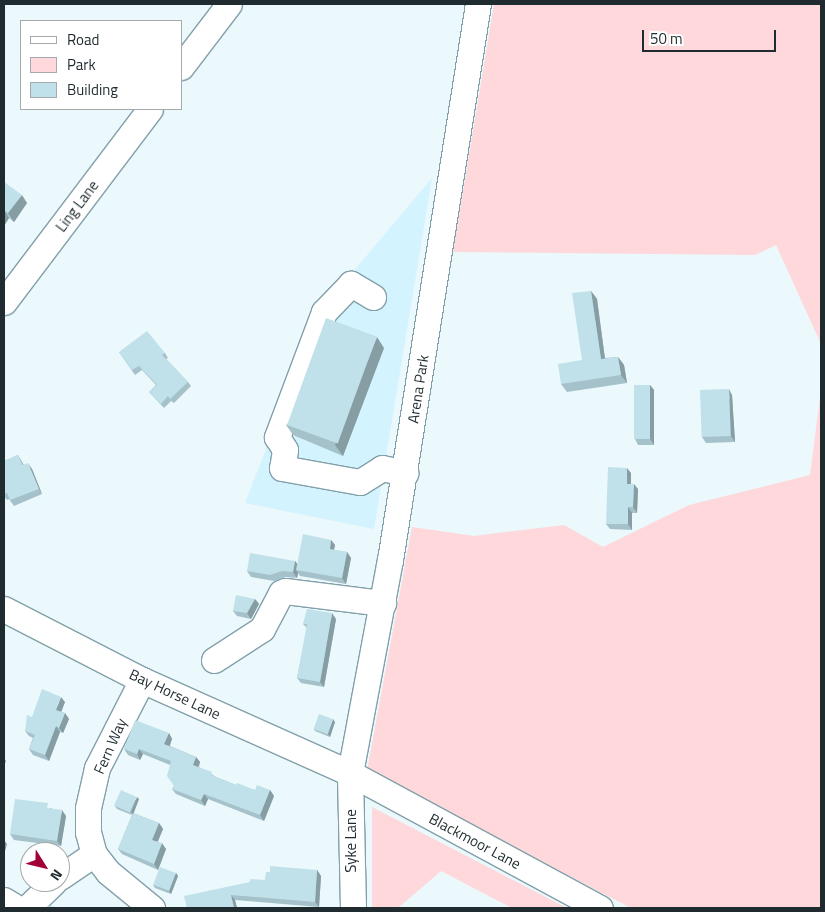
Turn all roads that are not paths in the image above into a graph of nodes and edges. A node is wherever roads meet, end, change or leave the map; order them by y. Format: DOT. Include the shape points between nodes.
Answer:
graph roads {
  1 [pos="229,4"];
  2 [pos="478,4"];
  3 [pos="182,66"];
  4 [pos="149,110"];
  5 [pos="373,297"];
  6 [pos="4,302"];
  7 [pos="405,473"];
  8 [pos="383,602"];
  9 [pos="4,610"];
  10 [pos="214,660"];
  11 [pos="142,680"];
  12 [pos="350,773"];
  13 [pos="94,854"];
  14 [pos="70,870"];
  15 [pos="44,892"];
  16 [pos="4,900"];
  17 [pos="17,908"];
  18 [pos="27,908"];
  19 [pos="152,908"];
  20 [pos="353,908"];
  21 [pos="600,908"];
  1 -- 3 [label="street"];
  2 -- 7 [label="street, Arena Park"];
  4 -- 6 [label="street, Ling Lane"];
  5 -- 7 [label="street" via="351,284 324,312 277,437 285,450 282,468 360,482 382,468"];
  7 -- 8 [label="street, Arena Park"];
  8 -- 10 [label="street" via="285,590 262,629"];
  8 -- 12 [label="street, Arena Park"];
  9 -- 11 [label="street, Bay Horse Lane"];
  11 -- 12 [label="street, Bay Horse Lane"];
  11 -- 13 [label="street, Fern Way" via="98,768 88,808 88,832"];
  12 -- 20 [label="street, Syke Lane"];
  12 -- 21 [label="street, Blackmoor Lane"];
  13 -- 14 [label="street"];
  13 -- 19 [label="street, Fern Way" via="108,872"];
  15 -- 18 [label="street"];
  16 -- 17 [label="street"];
}
